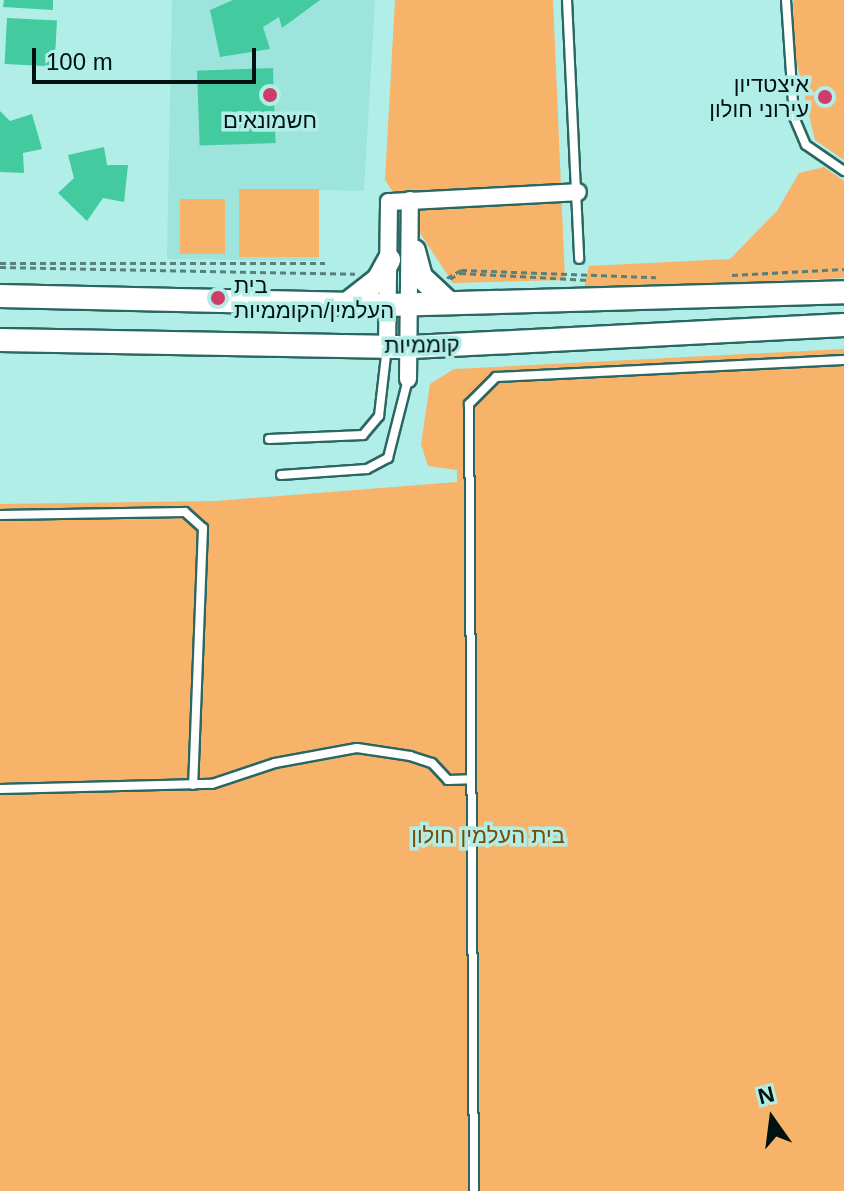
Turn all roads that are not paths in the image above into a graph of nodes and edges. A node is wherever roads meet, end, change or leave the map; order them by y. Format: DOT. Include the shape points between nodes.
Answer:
graph roads {
  1 [pos="567,0"];
  2 [pos="786,0"];
  3 [pos="844,171"];
  4 [pos="578,192"];
  5 [pos="410,200"];
  6 [pos="414,251"];
  7 [pos="579,259"];
  8 [pos="389,260"];
  9 [pos="844,292"];
  10 [pos="440,294"];
  11 [pos="0,296"];
  12 [pos="412,303"];
  13 [pos="347,304"];
  14 [pos="388,305"];
  15 [pos="844,325"];
  16 [pos="0,340"];
  17 [pos="387,347"];
  18 [pos="412,347"];
  19 [pos="844,360"];
  20 [pos="408,379"];
  21 [pos="269,439"];
  22 [pos="281,475"];
  23 [pos="0,515"];
  24 [pos="471,779"];
  25 [pos="193,785"];
  26 [pos="0,789"];
  27 [pos="474,1191"];
  1 -- 4 [label="lane"];
  2 -- 3 [label="lane" via="794,117 806,145"];
  4 -- 5 [label="street"];
  4 -- 7 [label="lane"];
  5 -- 6 [label="street"];
  5 -- 8 [label="street" via="389,202"];
  6 -- 10 [label="main road" via="421,277"];
  6 -- 12 [label="street"];
  8 -- 13 [label="main road" via="378,280"];
  8 -- 14 [label="street"];
  9 -- 10 [label="main road, קוממיות"];
  10 -- 12 [label="main road, קוממיות"];
  11 -- 13 [label="main road, קוממיות"];
  12 -- 14 [label="main road, קוממיות"];
  12 -- 18 [label="street"];
  13 -- 14 [label="main road, קוממיות"];
  14 -- 17 [label="street"];
  15 -- 18 [label="main road, קוממיות"];
  16 -- 17 [label="main road, קוממיות"];
  17 -- 18 [label="main road, קוממיות"];
  17 -- 21 [label="lane" via="379,416 363,435"];
  18 -- 20 [label="street"];
  19 -- 24 [label="lane" via="496,377 469,404"];
  20 -- 22 [label="lane" via="388,458 367,469"];
  23 -- 25 [label="lane" via="185,512 203,528"];
  24 -- 25 [label="lane" via="448,780 432,763 357,748"];
  24 -- 27 [label="lane"];
  25 -- 26 [label="lane"];
}
